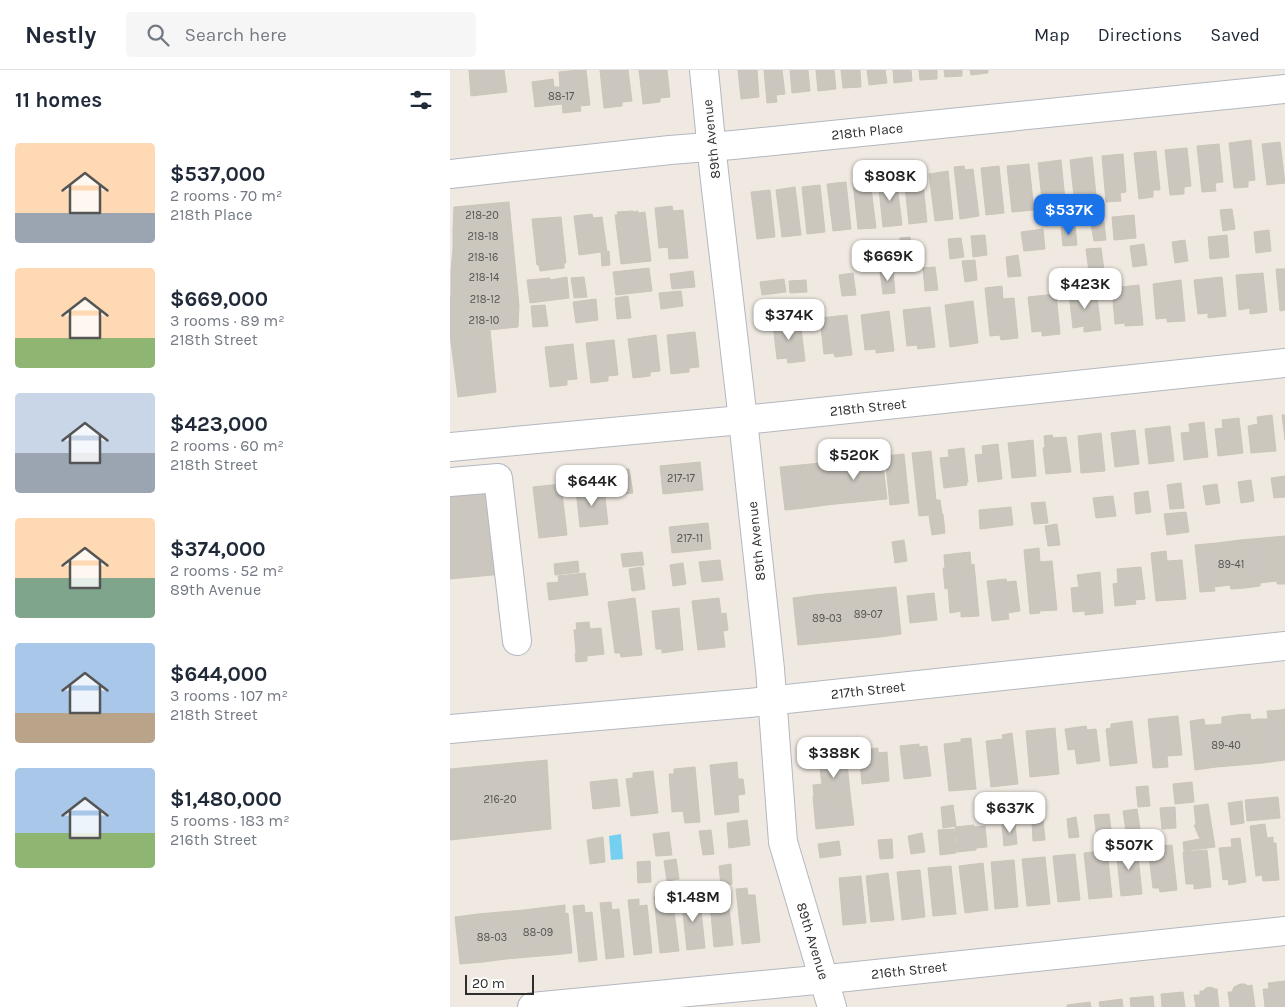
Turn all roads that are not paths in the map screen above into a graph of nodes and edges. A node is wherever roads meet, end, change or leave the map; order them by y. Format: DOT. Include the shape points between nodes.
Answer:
graph roads {
  1 [pos="704,70"];
  2 [pos="1285,89"];
  3 [pos="711,147"];
  4 [pos="450,174"];
  5 [pos="1285,363"];
  6 [pos="743,420"];
  7 [pos="450,447"];
  8 [pos="450,482"];
  9 [pos="517,641"];
  10 [pos="1285,646"];
  11 [pos="772,700"];
  12 [pos="450,729"];
  13 [pos="1285,930"];
  14 [pos="825,978"];
  15 [pos="532,1007"];
  16 [pos="832,1007"];
  1 -- 3 [label="street, 89th Avenue"];
  2 -- 3 [label="street, 218th Place"];
  3 -- 4 [label="street, 218th Place"];
  3 -- 6 [label="street, 89th Avenue"];
  5 -- 6 [label="street, 218th Street"];
  6 -- 7 [label="street, 218th Street"];
  6 -- 11 [label="street, 89th Avenue"];
  8 -- 9 [label="street" via="498,478"];
  10 -- 11 [label="street, 217th Street"];
  11 -- 12 [label="street, 217th Street"];
  11 -- 14 [label="street, 89th Avenue" via="783,842"];
  13 -- 14 [label="street, 216th Street"];
  14 -- 15 [label="street, 216th Street"];
  14 -- 16 [label="street, 89th Avenue"];
}
